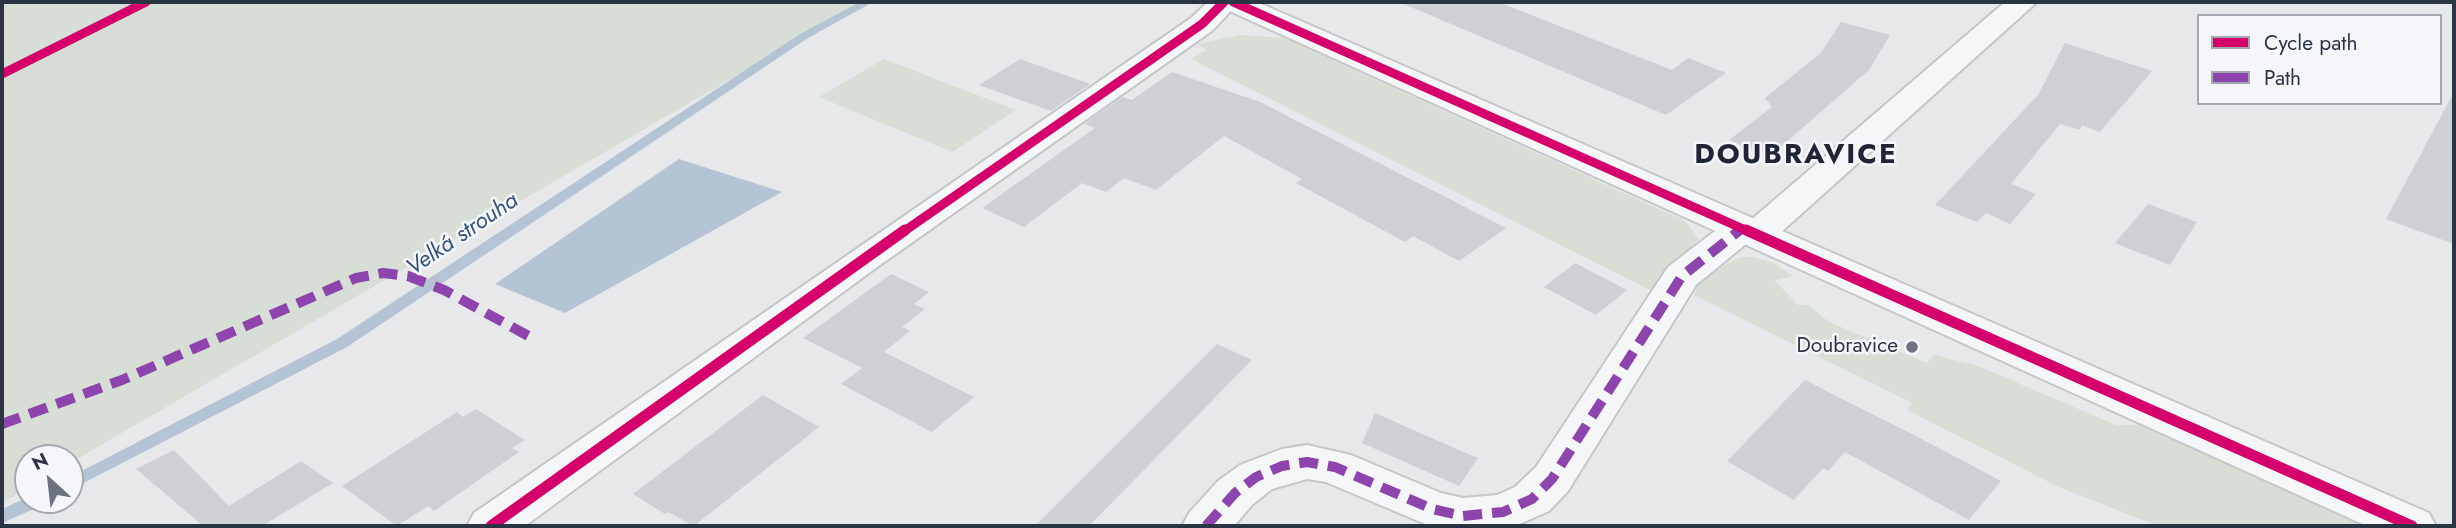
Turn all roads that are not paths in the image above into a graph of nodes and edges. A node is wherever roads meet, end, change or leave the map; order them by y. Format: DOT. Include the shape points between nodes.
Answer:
graph roads {
  1 [pos="1224,2"];
  2 [pos="1233,2"];
  3 [pos="2022,2"];
  4 [pos="1749,232"];
  5 [pos="491,526"];
  6 [pos="1206,526"];
  7 [pos="2412,526"];
  1 -- 5 [label="street" via="1202,24"];
  2 -- 4 [label="street"];
  3 -- 4 [label="street"];
  4 -- 6 [label="street" via="1682,276 1552,479 1532,499 1503,512 1463,516 1432,509 1335,467 1295,463 1269,470 1245,484"];
  4 -- 7 [label="street"];
}
